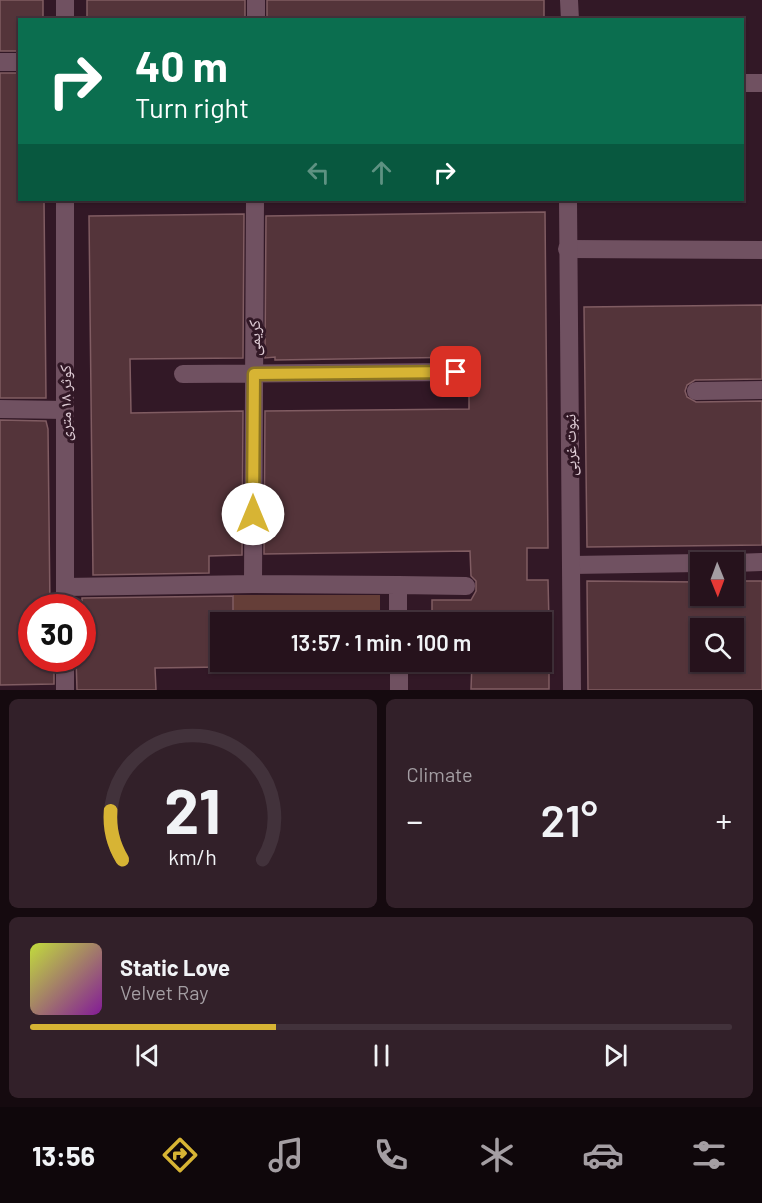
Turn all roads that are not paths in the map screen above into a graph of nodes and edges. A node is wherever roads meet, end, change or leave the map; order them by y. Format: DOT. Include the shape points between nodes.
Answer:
graph roads {
  1 [pos="65,0"];
  2 [pos="256,0"];
  3 [pos="569,0"];
  4 [pos="66,18"];
  5 [pos="256,18"];
  6 [pos="570,18"];
  7 [pos="0,62"];
  8 [pos="18,62"];
  9 [pos="744,83"];
  10 [pos="762,83"];
  11 [pos="65,201"];
  12 [pos="255,201"];
  13 [pos="568,201"];
  14 [pos="567,249"];
  15 [pos="762,250"];
  16 [pos="456,372"];
  17 [pos="183,374"];
  18 [pos="254,374"];
  19 [pos="762,390"];
  20 [pos="696,391"];
  21 [pos="0,409"];
  22 [pos="65,410"];
  23 [pos="762,562"];
  24 [pos="690,563"];
  25 [pos="744,563"];
  26 [pos="572,565"];
  27 [pos="253,584"];
  28 [pos="398,585"];
  29 [pos="466,586"];
  30 [pos="65,587"];
  31 [pos="65,594"];
  32 [pos="398,612"];
  33 [pos="65,672"];
  34 [pos="399,672"];
  35 [pos="65,690"];
  36 [pos="399,690"];
  37 [pos="572,690"];
  1 -- 4 [label="street"];
  2 -- 5 [label="street"];
  3 -- 6 [label="street"];
  7 -- 8 [label="street"];
  9 -- 10 [label="street"];
  11 -- 22 [label="street, کوثر ۱۸ متری"];
  12 -- 18 [label="street, کریمی"];
  13 -- 14 [label="street, نبوت غربی"];
  14 -- 15 [label="street"];
  14 -- 26 [label="street, نبوت غربی"];
  16 -- 18 [label="street"];
  17 -- 18 [label="street"];
  18 -- 27 [label="street, کریمی"];
  19 -- 20 [label="street"];
  21 -- 22 [label="street"];
  22 -- 30 [label="street, کوثر ۱۸ متری"];
  23 -- 25 [label="street"];
  24 -- 26 [label="street"];
  26 -- 37 [label="street, نبوت غربی"];
  27 -- 28 [label="street"];
  27 -- 30 [label="street"];
  28 -- 29 [label="street"];
  28 -- 32 [label="street"];
  30 -- 31 [label="street, کوثر ۱۸ متری"];
  33 -- 35 [label="street"];
  34 -- 36 [label="street"];
}
